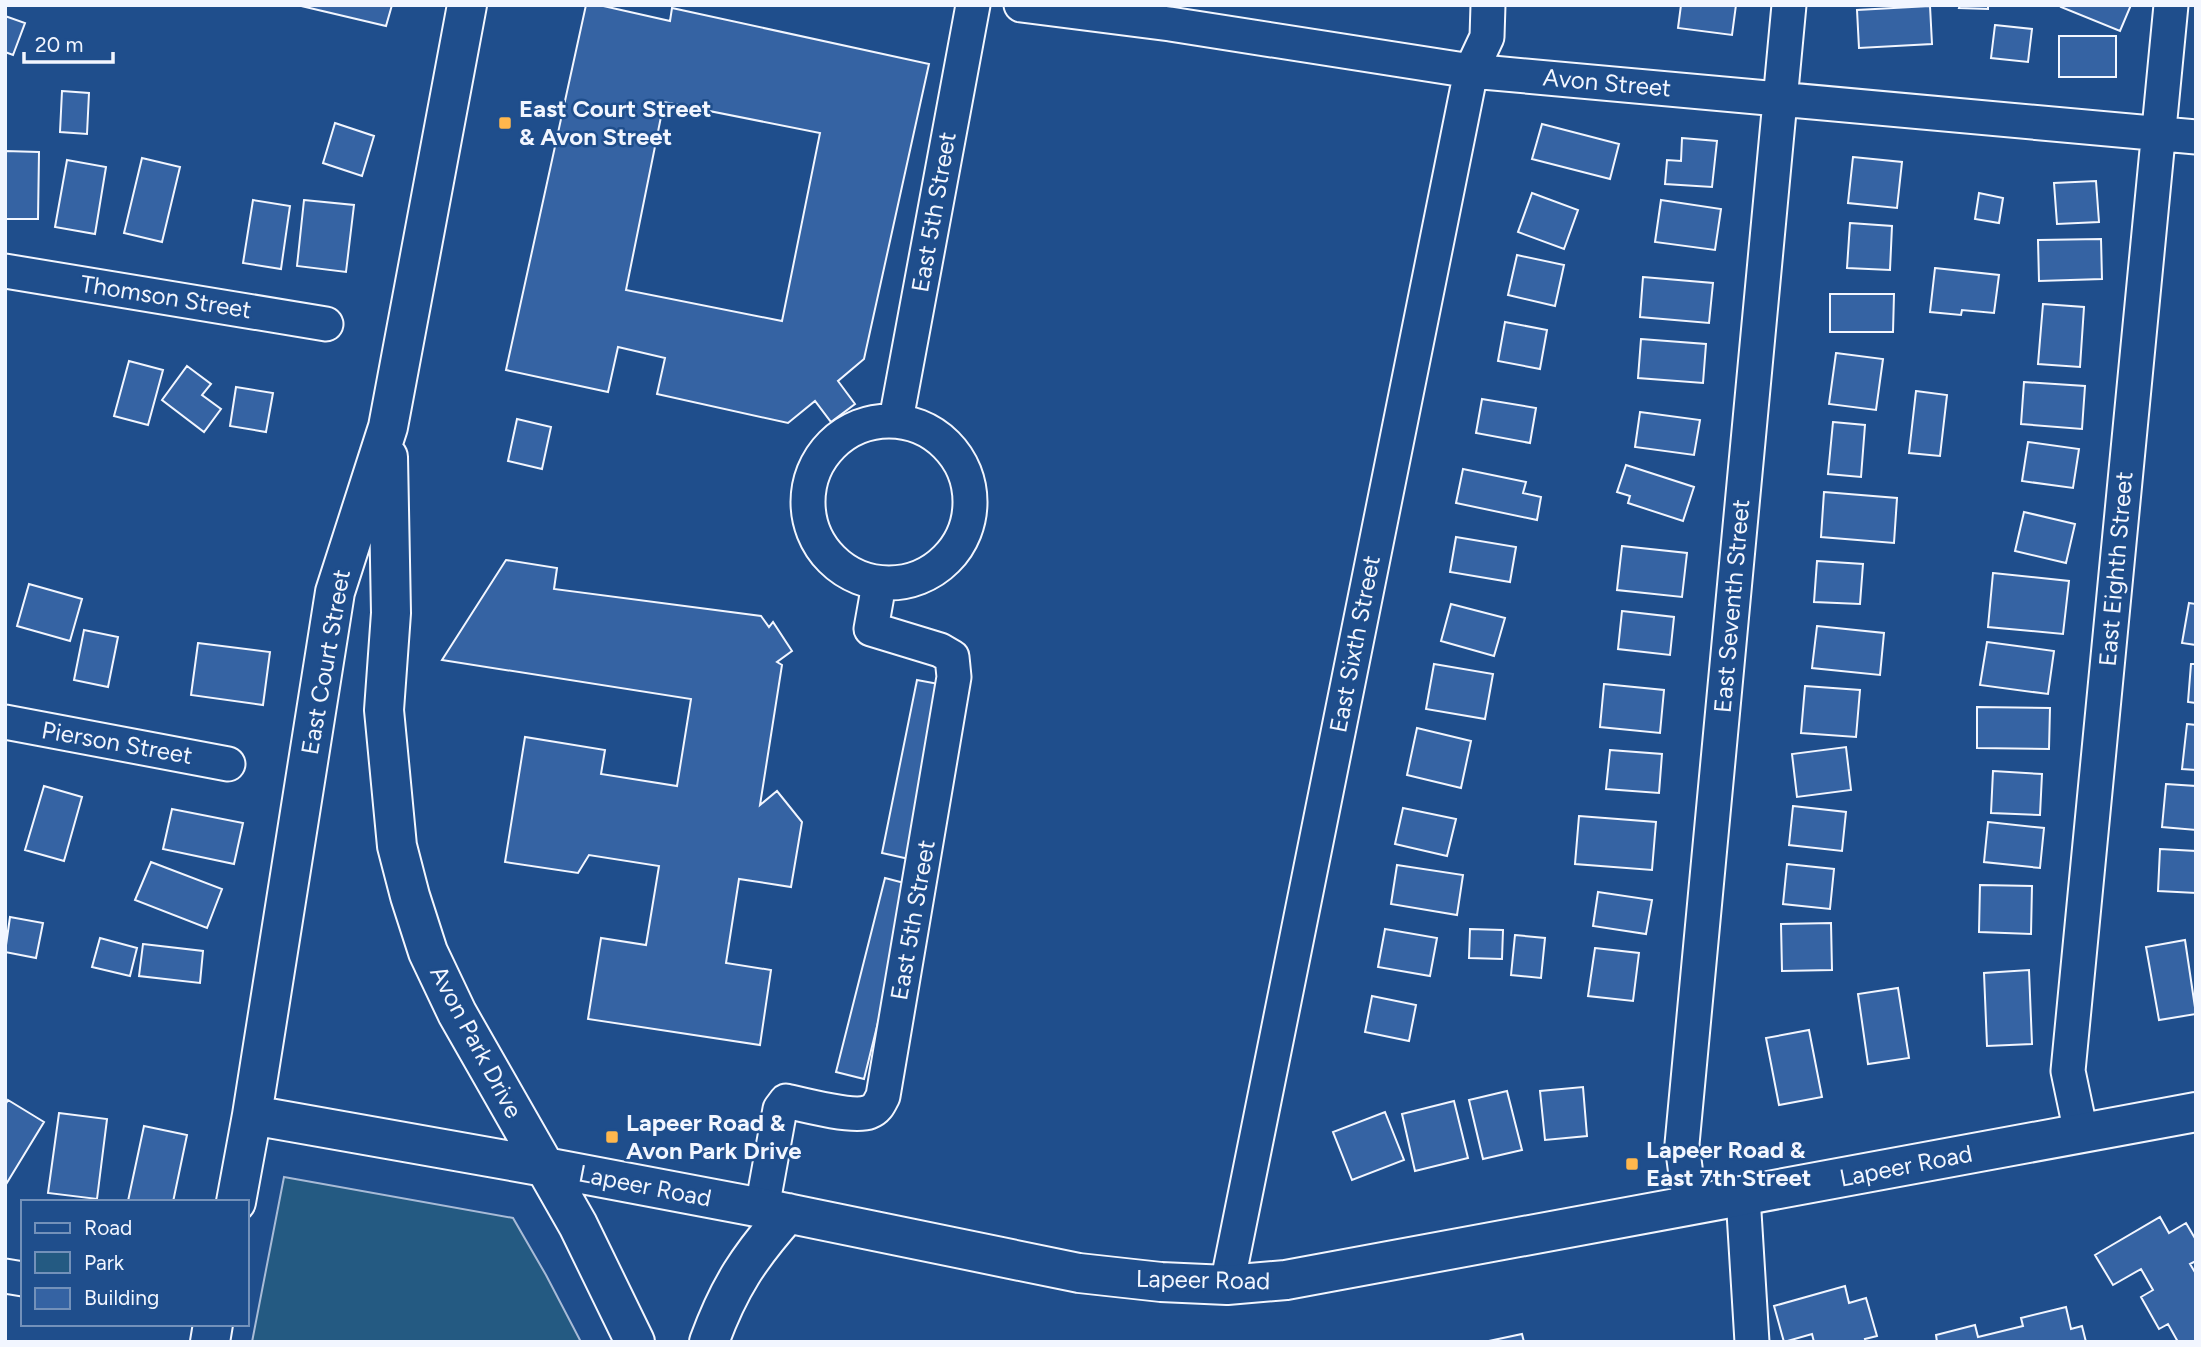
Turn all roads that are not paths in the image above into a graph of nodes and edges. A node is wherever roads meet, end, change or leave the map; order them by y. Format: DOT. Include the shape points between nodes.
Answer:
graph roads {
  1 [pos="467,5"];
  2 [pos="973,5"];
  3 [pos="1021,5"];
  4 [pos="1488,5"];
  5 [pos="1789,5"];
  6 [pos="2171,5"];
  7 [pos="1471,71"];
  8 [pos="1780,98"];
  9 [pos="2158,134"];
  10 [pos="2196,137"];
  11 [pos="5,271"];
  12 [pos="326,324"];
  13 [pos="896,420"];
  14 [pos="388,426"];
  15 [pos="879,584"];
  16 [pos="328,636"];
  17 [pos="389,646"];
  18 [pos="5,722"];
  19 [pos="228,764"];
  20 [pos="2196,1112"];
  21 [pos="252,1115"];
  22 [pos="2081,1133"];
  23 [pos="545,1167"];
  24 [pos="1743,1196"];
  25 [pos="236,1200"];
  26 [pos="1690,1206"];
  27 [pos="775,1210"];
  28 [pos="1227,1285"];
  29 [pos="635,1342"];
  30 [pos="709,1342"];
  31 [pos="1752,1342"];
  1 -- 14 [label="main road, East Court Street"];
  2 -- 13 [label="street, East 5th Street"];
  3 -- 7 [label="street, Avon Street"];
  4 -- 7 [label="street, East Sixth Street" via="1487,37"];
  5 -- 8 [label="street, East Seventh Street"];
  6 -- 9 [label="street, East Eighth Street"];
  7 -- 8 [label="street, Avon Street"];
  7 -- 28 [label="street, East Sixth Street"];
  8 -- 9 [label="street, Avon Street"];
  8 -- 26 [label="street, East Seventh Street" via="1682,1144"];
  9 -- 10 [label="street, Avon Street"];
  9 -- 22 [label="street, East Eighth Street" via="2068,1071"];
  11 -- 12 [label="street, Thomson Street"];
  13 -- 15 [label="street" via="855,427 830,447 822,454 807,494 813,535 840,569"];
  13 -- 15 [label="street" via="937,435 944,443 965,468 972,510 956,551 922,578"];
  14 -- 16 [label="main road, East Court Street" via="335,592"];
  14 -- 17 [label="main road, Avon Park Drive"];
  15 -- 27 [label="street, East 5th Street" via="871,629 940,650 952,657 954,677 883,1097 877,1108 866,1114 786,1101 780,1109"];
  16 -- 17 [label="main road"];
  16 -- 21 [label="main road, East Court Street"];
  17 -- 23 [label="main road, Avon Park Drive" via="384,710 391,794 397,846 410,896 428,952 457,1013"];
  18 -- 19 [label="street, Pierson Street"];
  20 -- 22 [label="main road, Lapeer Road"];
  21 -- 23 [label="main road, Lapeer Road"];
  21 -- 25 [label="main road, East Court Street"];
  22 -- 24 [label="main road, Lapeer Road"];
  23 -- 27 [label="main road, Lapeer Road"];
  23 -- 29 [label="main road, Avon Park Drive"];
  24 -- 26 [label="main road, Lapeer Road"];
  24 -- 31 [label="street"];
  26 -- 28 [label="main road, Lapeer Road" via="1286,1280"];
  27 -- 28 [label="main road, Lapeer Road" via="1079,1273"];
  27 -- 30 [label="main road" via="734,1283"];
}
